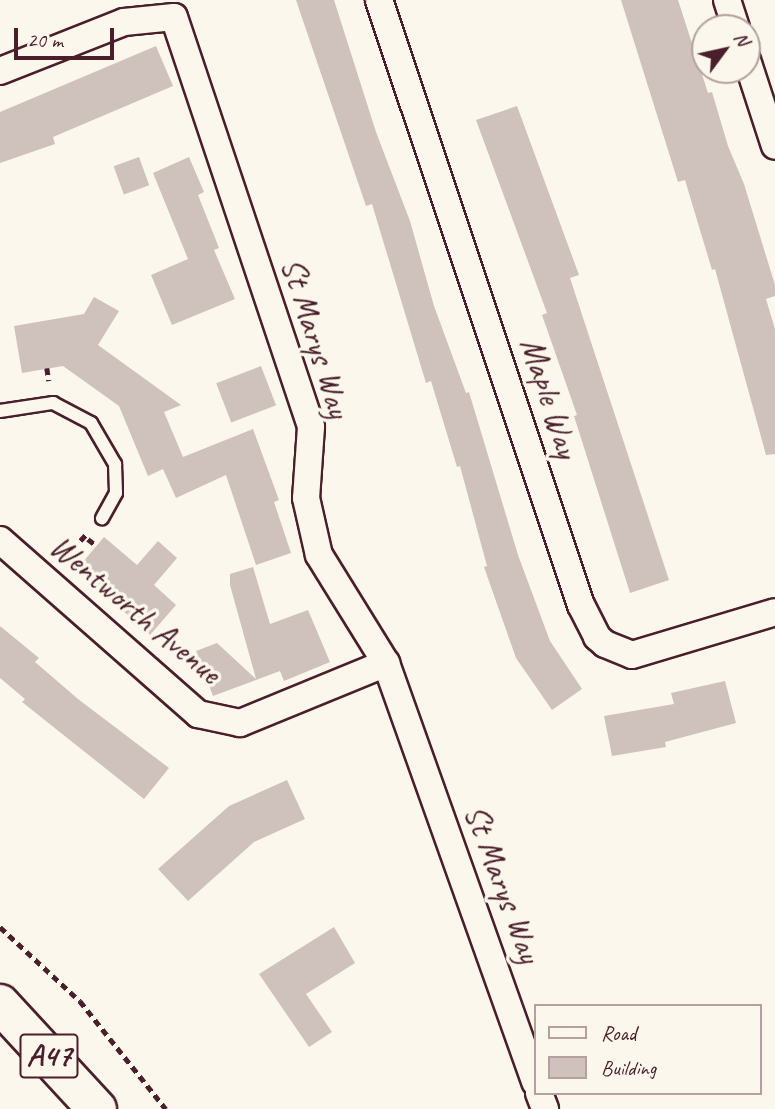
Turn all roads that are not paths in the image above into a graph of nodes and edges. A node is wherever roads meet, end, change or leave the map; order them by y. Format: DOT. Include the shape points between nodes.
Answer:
graph roads {
  1 [pos="379,0"];
  2 [pos="0,71"];
  3 [pos="755,84"];
  4 [pos="775,146"];
  5 [pos="0,411"];
  6 [pos="102,518"];
  7 [pos="0,540"];
  8 [pos="775,612"];
  9 [pos="386,663"];
  10 [pos="0,1004"];
  11 [pos="534,1079"];
  12 [pos="97,1109"];
  1 -- 8 [label="street, Maple Way" via="581,605 597,636 632,655"];
  2 -- 9 [label="street, St Marys Way" via="124,22 174,17 311,427 306,498 319,555"];
  3 -- 4 [label="street"];
  5 -- 6 [label="lane" via="53,403 91,423 115,464 116,493"];
  7 -- 9 [label="street, Wentworth Avenue" via="198,714 240,723"];
  9 -- 11 [label="street, St Marys Way"];
  10 -- 12 [label="main road, A47"];
}
